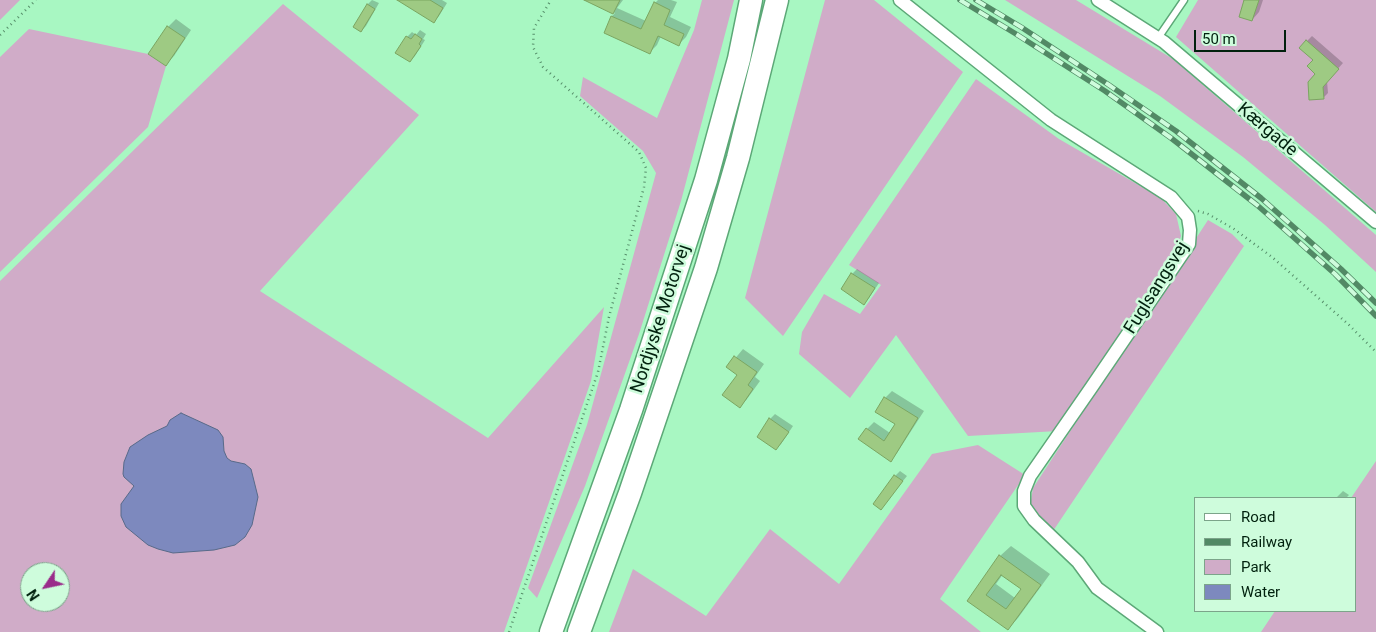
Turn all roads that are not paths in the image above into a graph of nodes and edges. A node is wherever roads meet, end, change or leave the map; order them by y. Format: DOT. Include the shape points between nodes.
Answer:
graph roads {
  1 [pos="751,0"];
  2 [pos="777,0"];
  3 [pos="900,0"];
  4 [pos="1098,0"];
  5 [pos="1184,0"];
  6 [pos="1158,38"];
  7 [pos="1376,222"];
  8 [pos="631,410"];
  9 [pos="541,632"];
  10 [pos="551,632"];
  11 [pos="579,632"];
  12 [pos="1157,632"];
  1 -- 8 [label="highway, Nordjyske Motorvej" via="706,180"];
  2 -- 11 [label="highway, Nordjyske Motorvej" via="738,158 706,268"];
  3 -- 12 [label="street, Fuglsangsvej" via="1051,120 1171,197 1188,217 1189,244 1030,476 1024,491 1024,506 1034,520 1078,562 1097,588"];
  4 -- 6 [label="street, Kærgade"];
  5 -- 6 [label="lane"];
  6 -- 7 [label="street, Kærgade"];
  8 -- 9 [label="highway"];
  8 -- 10 [label="highway, Nordjyske Motorvej"];
}
